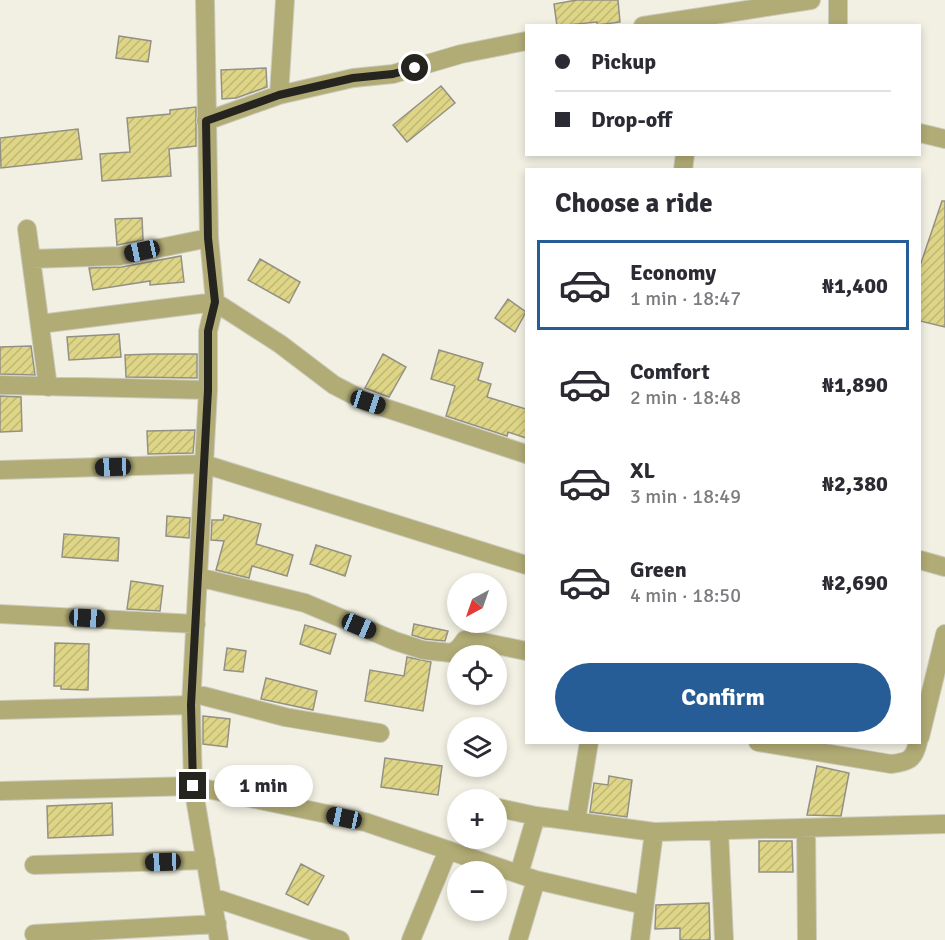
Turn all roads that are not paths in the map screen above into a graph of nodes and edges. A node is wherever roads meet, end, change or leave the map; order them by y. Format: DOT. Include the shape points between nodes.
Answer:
graph roads {
  1 [pos="205,0"];
  2 [pos="285,0"];
  3 [pos="811,0"];
  4 [pos="838,0"];
  5 [pos="690,22"];
  6 [pos="666,24"];
  7 [pos="838,24"];
  8 [pos="525,41"];
  9 [pos="279,95"];
  10 [pos="206,121"];
  11 [pos="921,133"];
  12 [pos="945,139"];
  13 [pos="27,229"];
  14 [pos="208,238"];
  15 [pos="31,259"];
  16 [pos="215,302"];
  17 [pos="40,324"];
  18 [pos="0,385"];
  19 [pos="48,387"];
  20 [pos="208,390"];
  21 [pos="525,454"];
  22 [pos="204,464"];
  23 [pos="0,470"];
  24 [pos="921,560"];
  25 [pos="525,565"];
  26 [pos="945,567"];
  27 [pos="198,577"];
  28 [pos="0,614"];
  29 [pos="196,624"];
  30 [pos="945,634"];
  31 [pos="525,651"];
  32 [pos="934,673"];
  33 [pos="192,699"];
  34 [pos="0,710"];
  35 [pos="921,732"];
  36 [pos="380,734"];
  37 [pos="589,744"];
  38 [pos="770,744"];
  39 [pos="917,744"];
  40 [pos="193,786"];
  41 [pos="0,791"];
  42 [pos="507,810"];
  43 [pos="536,816"];
  44 [pos="576,821"];
  45 [pos="945,824"];
  46 [pos="806,828"];
  47 [pos="720,830"];
  48 [pos="654,832"];
  49 [pos="448,850"];
  50 [pos="206,860"];
  51 [pos="34,865"];
  52 [pos="527,877"];
  53 [pos="212,897"];
  54 [pos="644,905"];
  55 [pos="218,932"];
  56 [pos="34,934"];
  57 [pos="340,940"];
  58 [pos="411,940"];
  59 [pos="518,940"];
  60 [pos="640,940"];
  61 [pos="724,940"];
  62 [pos="807,940"];
  1 -- 10 [label="street"];
  2 -- 9 [label="street"];
  3 -- 5 [label="street"];
  4 -- 7 [label="street"];
  5 -- 6 [label="street"];
  8 -- 9 [label="street" via="460,54 393,74 353,78"];
  9 -- 10 [label="street"];
  10 -- 14 [label="street"];
  11 -- 12 [label="street"];
  13 -- 15 [label="street"];
  14 -- 15 [label="street" via="120,256"];
  14 -- 16 [label="street"];
  15 -- 17 [label="street"];
  16 -- 17 [label="street"];
  16 -- 20 [label="street" via="208,331"];
  16 -- 21 [label="street" via="334,385 368,402"];
  17 -- 19 [label="street"];
  18 -- 19 [label="street"];
  19 -- 20 [label="street"];
  20 -- 22 [label="street"];
  22 -- 23 [label="street"];
  22 -- 25 [label="street"];
  22 -- 27 [label="street"];
  24 -- 26 [label="street"];
  27 -- 29 [label="street"];
  27 -- 31 [label="street" via="305,603 423,650 452,653 465,640 473,640"];
  28 -- 29 [label="street"];
  29 -- 33 [label="street"];
  30 -- 32 [label="street"];
  32 -- 35 [label="street"];
  33 -- 34 [label="street"];
  33 -- 36 [label="street"];
  33 -- 40 [label="street"];
  37 -- 44 [label="street"];
  38 -- 39 [label="street" via="891,764 906,762"];
  40 -- 41 [label="street"];
  40 -- 49 [label="street" via="365,822"];
  40 -- 50 [label="street"];
  42 -- 43 [label="street"];
  43 -- 44 [label="street"];
  43 -- 52 [label="street"];
  44 -- 48 [label="street"];
  45 -- 46 [label="street"];
  46 -- 47 [label="street"];
  46 -- 62 [label="street"];
  47 -- 48 [label="street"];
  47 -- 61 [label="street"];
  48 -- 54 [label="street"];
  49 -- 52 [label="street"];
  49 -- 58 [label="street"];
  50 -- 51 [label="street"];
  50 -- 53 [label="street"];
  52 -- 54 [label="street"];
  52 -- 59 [label="street"];
  53 -- 55 [label="street"];
  53 -- 57 [label="street"];
  54 -- 60 [label="street"];
  55 -- 56 [label="street"];
}
